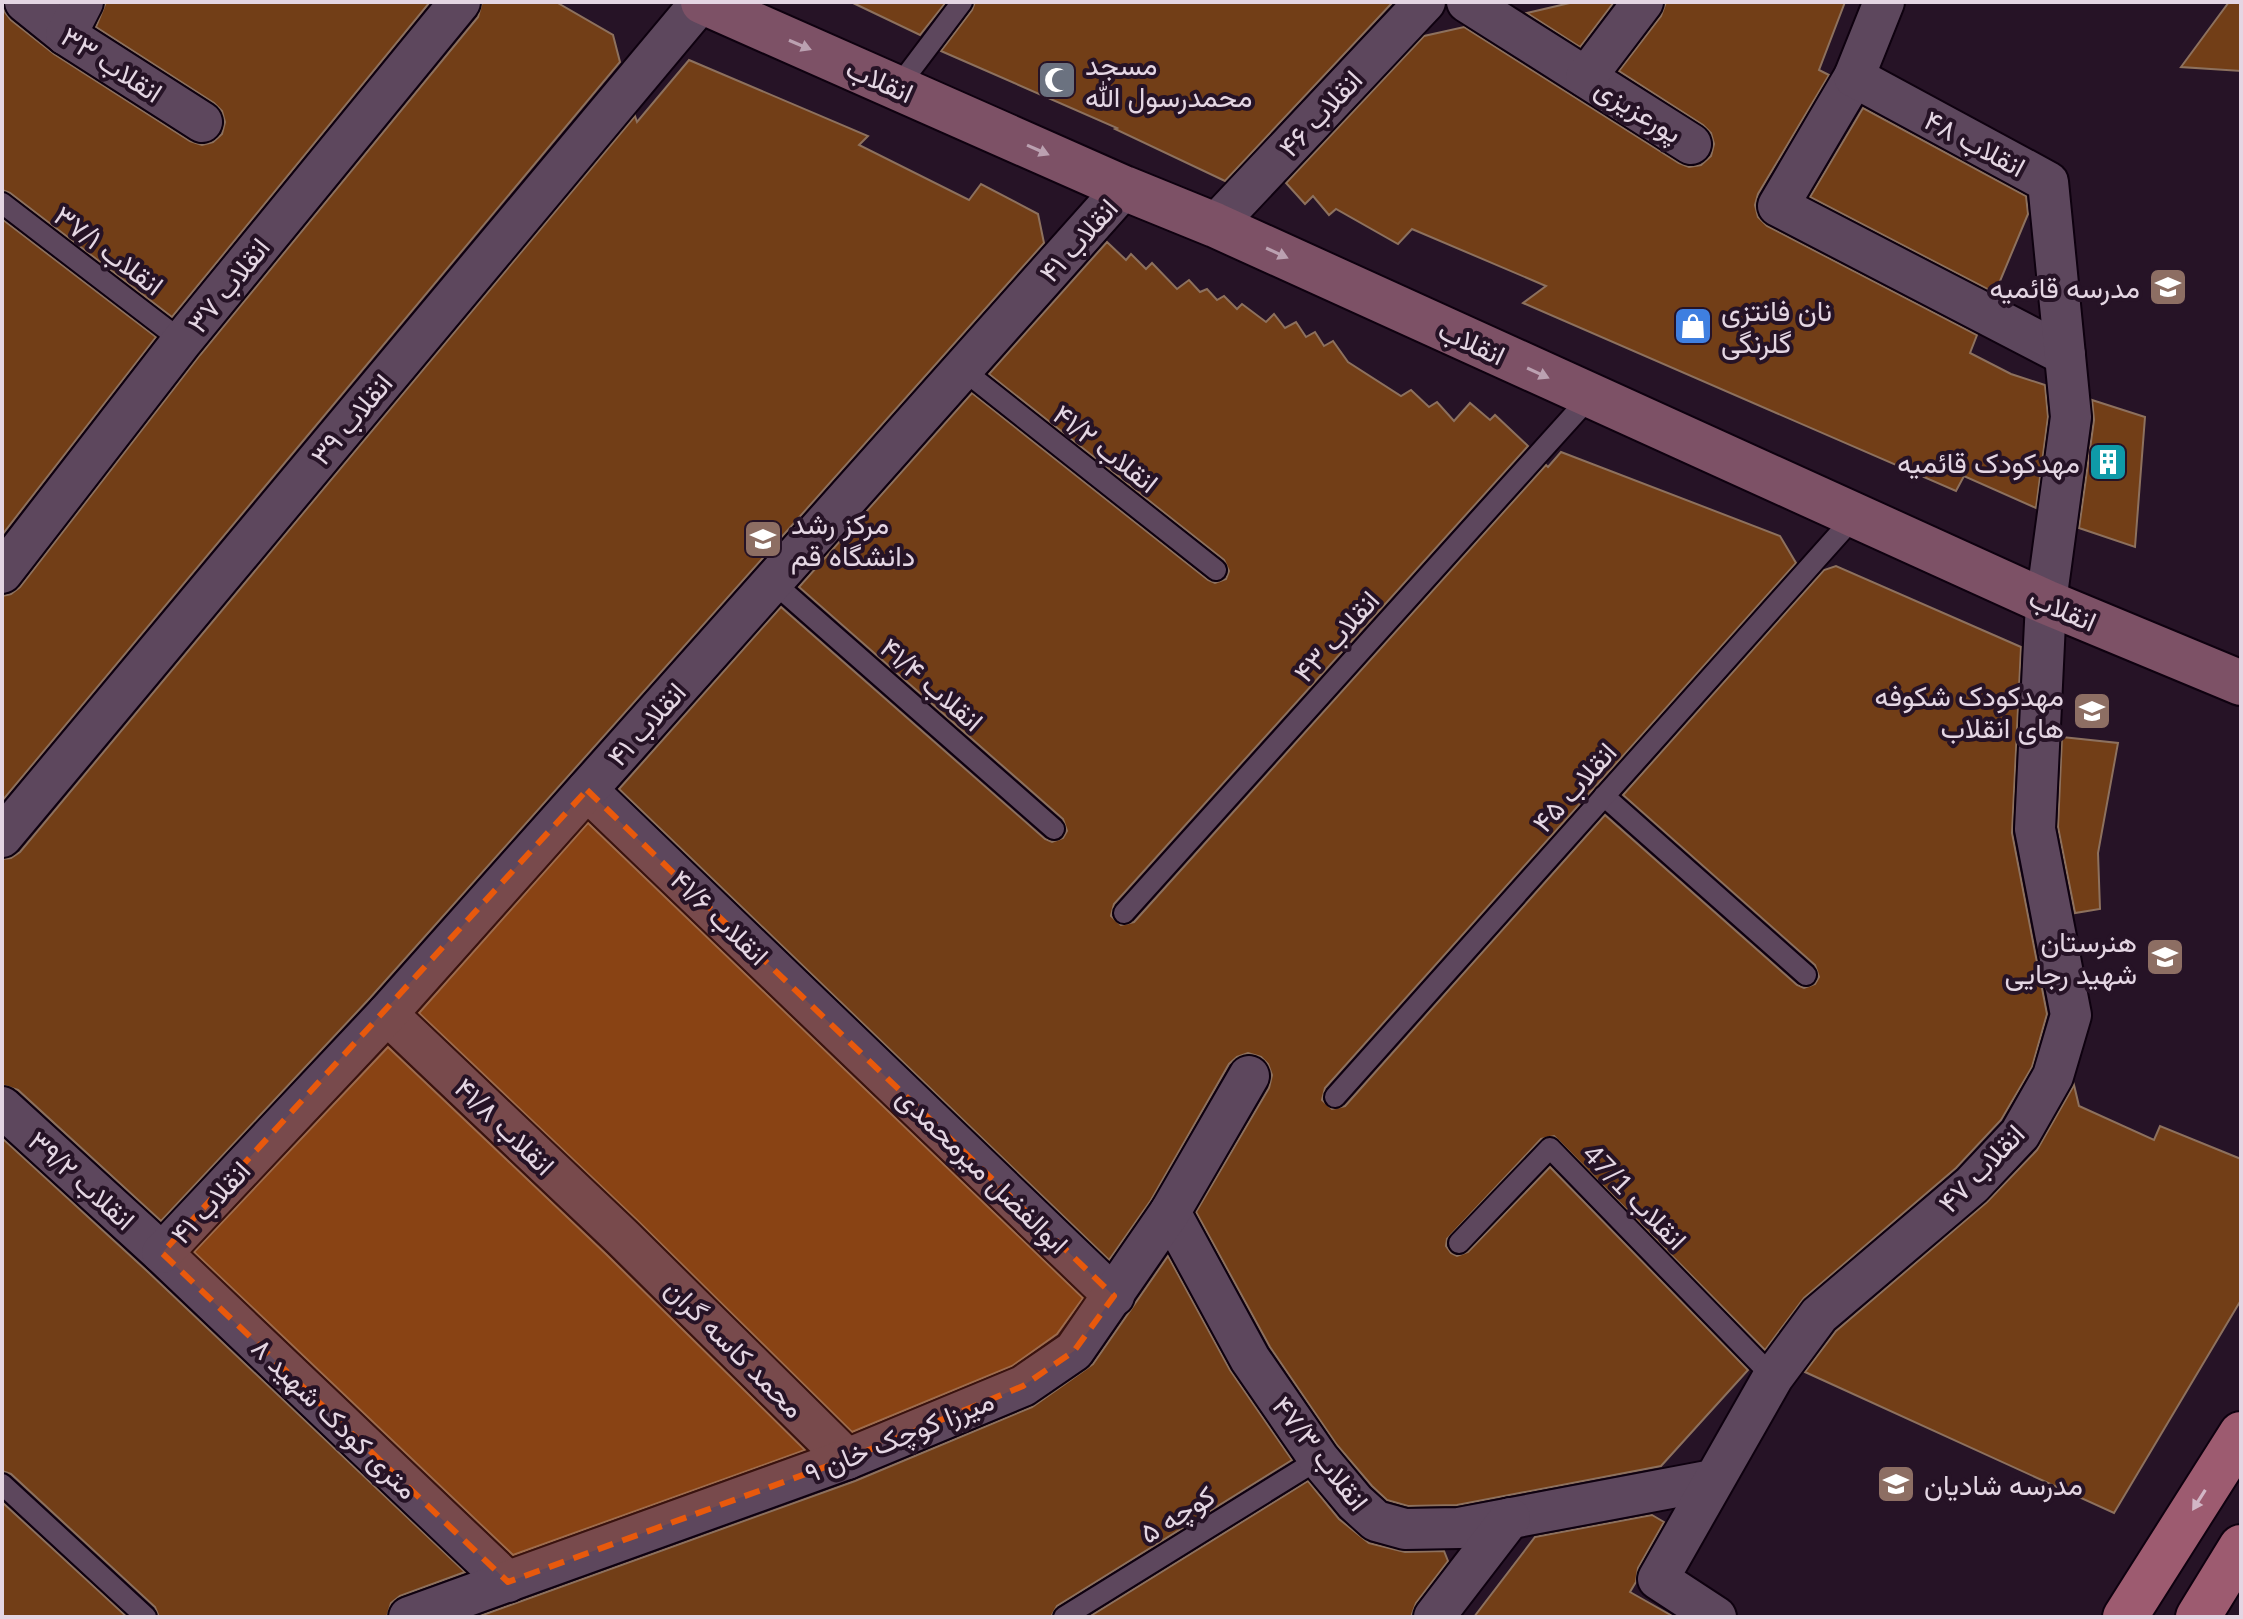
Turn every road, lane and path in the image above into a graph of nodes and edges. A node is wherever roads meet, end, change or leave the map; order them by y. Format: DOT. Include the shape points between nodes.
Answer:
graph roads {
  1 [pos="25,2"];
  2 [pos="460,2"];
  3 [pos="702,2"];
  4 [pos="962,2"];
  5 [pos="1425,2"];
  6 [pos="1467,2"];
  7 [pos="1643,2"];
  8 [pos="1884,2"];
  9 [pos="751,12"];
  10 [pos="75,18"];
  11 [pos="1586,77"];
  12 [pos="1854,77"];
  13 [pos="897,88"];
  14 [pos="202,122"];
  15 [pos="1691,144"];
  16 [pos="1124,188"];
  17 [pos="2,203"];
  18 [pos="1215,225"];
  19 [pos="182,341"];
  20 [pos="2065,355"];
  21 [pos="962,369"];
  22 [pos="1590,397"];
  23 [pos="1856,515"];
  24 [pos="1216,570"];
  25 [pos="2,573"];
  26 [pos="773,582"];
  27 [pos="2046,602"];
  28 [pos="2241,683"];
  29 [pos="587,790"];
  30 [pos="1604,796"];
  31 [pos="1054,829"];
  32 [pos="2,837"];
  33 [pos="1124,913"];
  34 [pos="1806,975"];
  35 [pos="387,1014"];
  36 [pos="852,1043"];
  37 [pos="1249,1076"];
  38 [pos="1335,1097"];
  39 [pos="2,1107"];
  40 [pos="1170,1212"];
  41 [pos="622,1237"];
  42 [pos="1459,1243"];
  43 [pos="162,1253"];
  44 [pos="1114,1296"];
  45 [pos="1773,1377"];
  46 [pos="2241,1434"];
  47 [pos="847,1459"];
  48 [pos="1319,1459"];
  49 [pos="1713,1480"];
  50 [pos="2,1484"];
  51 [pos="1510,1518"];
  52 [pos="2239,1553"];
  53 [pos="508,1582"];
  54 [pos="146,1617"];
  55 [pos="409,1617"];
  56 [pos="1064,1617"];
  57 [pos="1434,1617"];
  58 [pos="1716,1617"];
  59 [pos="2125,1617"];
  60 [pos="2198,1617"];
  1 -- 10 [label="street, انقلاب ۳۳"];
  2 -- 19 [label="street, انقلاب ۳۷"];
  3 -- 9 [label="main road, انقلاب"];
  3 -- 32 [label="street, انقلاب ۳۹"];
  4 -- 13 [label="lane"];
  5 -- 18 [label="street, انقلاب ۴۶"];
  6 -- 11 [label="street, پورعزیزی"];
  7 -- 11 [label="street, پورعزیزی"];
  8 -- 12 [label="street"];
  9 -- 13 [label="main road, انقلاب, one-way"];
  10 -- 14 [label="street, انقلاب ۳۳"];
  11 -- 15 [label="street, پورعزیزی"];
  12 -- 20 [label="street, انقلاب ۴۸" via="2048,182"];
  12 -- 20 [label="street" via="1778,206"];
  13 -- 16 [label="main road, انقلاب, one-way"];
  16 -- 18 [label="main road, انقلاب"];
  16 -- 21 [label="street, انقلاب ۴۱"];
  17 -- 19 [label="lane, انقلاب ۳۷/۱"];
  18 -- 22 [label="main road, انقلاب, one-way"];
  19 -- 25 [label="street, انقلاب ۳۷"];
  20 -- 27 [label="street, انقلاب ۴۸" via="2071,417"];
  21 -- 24 [label="lane, انقلاب ۴۱/۲"];
  21 -- 26 [label="street, انقلاب ۴۱"];
  22 -- 23 [label="main road, انقلاب"];
  22 -- 33 [label="lane, انقلاب ۴۳"];
  23 -- 27 [label="main road, انقلاب"];
  23 -- 30 [label="lane, انقلاب ۴۵"];
  26 -- 29 [label="street, انقلاب ۴۱"];
  26 -- 31 [label="lane, انقلاب ۴۱/۴"];
  27 -- 28 [label="main road, انقلاب"];
  27 -- 45 [label="street, انقلاب ۴۷" via="2035,829 2071,1015 2053,1076 2020,1134 1972,1185 1819,1315"];
  29 -- 35 [label="street, انقلاب ۴۱"];
  29 -- 36 [label="street, انقلاب ۴۱/۶"];
  30 -- 34 [label="lane"];
  30 -- 38 [label="lane, انقلاب ۴۵"];
  35 -- 41 [label="street, انقلاب ۴۱/۸"];
  35 -- 43 [label="street, انقلاب ۴۱"];
  36 -- 44 [label="street, ابوالفضل میرمحمدی"];
  37 -- 40 [label="street, میرزا کوچک خان ۹"];
  39 -- 43 [label="street, انقلاب ۳۹/۲"];
  40 -- 44 [label="street, میرزا کوچک خان ۹"];
  40 -- 48 [label="street, انقلاب ۴۷/۳" via="1250,1359"];
  41 -- 47 [label="street, محمد کاسه گران"];
  42 -- 45 [label="lane, انقلاب 47/1" via="1550,1148"];
  43 -- 53 [label="street, ۸ متری کودک شهید"];
  44 -- 47 [label="street, میرزا کوچک خان ۹" via="1074,1351 1023,1386"];
  45 -- 49 [label="street, انقلاب ۴۷"];
  46 -- 59 [label="main road, one-way"];
  47 -- 53 [label="street, میرزا کوچک خان ۹"];
  48 -- 51 [label="street, انقلاب ۴۷/۳" via="1376,1521 1405,1529 1459,1528"];
  48 -- 56 [label="lane, کوچه ۵"];
  49 -- 51 [label="street, انقلاب ۴۷/۳"];
  49 -- 58 [label="street, انقلاب ۴۷" via="1658,1579"];
  50 -- 54 [label="lane"];
  51 -- 57 [label="street"];
  52 -- 60 [label="main road"];
  53 -- 55 [label="street, میرزا کوچک خان ۹"];
}
